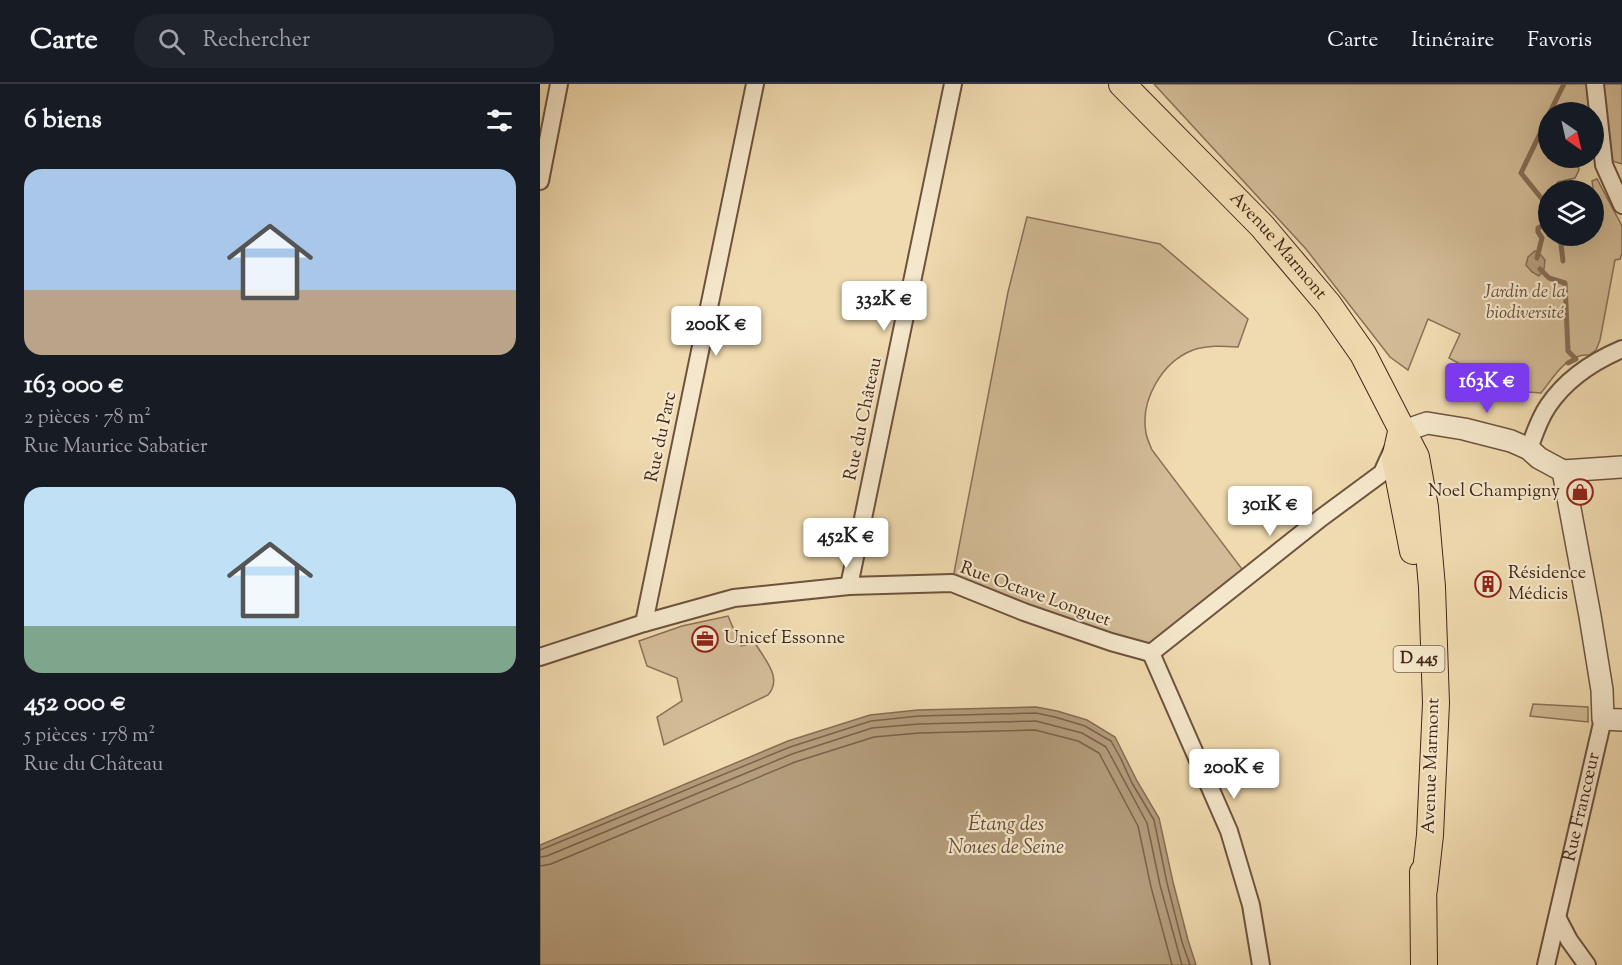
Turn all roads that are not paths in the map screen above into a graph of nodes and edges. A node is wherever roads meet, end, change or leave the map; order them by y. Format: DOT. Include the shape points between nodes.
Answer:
graph roads {
  1 [pos="559,84"];
  2 [pos="755,84"];
  3 [pos="953,84"];
  4 [pos="1122,84"];
  5 [pos="1595,84"];
  6 [pos="540,181"];
  7 [pos="1622,205"];
  8 [pos="1622,349"];
  9 [pos="1401,432"];
  10 [pos="1529,449"];
  11 [pos="1622,467"];
  12 [pos="1563,471"];
  13 [pos="1389,472"];
  14 [pos="1425,520"];
  15 [pos="849,586"];
  16 [pos="644,622"];
  17 [pos="1151,653"];
  18 [pos="540,657"];
  19 [pos="1612,690"];
  20 [pos="1613,720"];
  21 [pos="1424,890"];
  22 [pos="1558,919"];
  23 [pos="1261,965"];
  24 [pos="1424,965"];
  25 [pos="1546,965"];
  26 [pos="1587,965"];
  1 -- 6 [label="street"];
  2 -- 16 [label="street, Rue du Parc"];
  3 -- 15 [label="street, Rue du Château"];
  4 -- 9 [label="main road, Avenue Marmont / D 445" via="1262,226 1321,295 1363,354"];
  5 -- 7 [label="street" via="1604,165"];
  8 -- 10 [label="street" via="1592,363 1552,400"];
  9 -- 10 [label="street" via="1427,423 1494,436"];
  9 -- 13 [label="main road, Avenue Marmont / D 445"];
  9 -- 14 [label="main road, Avenue Marmont / D 445" via="1416,457"];
  10 -- 12 [label="street"];
  11 -- 12 [label="street"];
  12 -- 19 [label="street, Rue Francœur"];
  13 -- 14 [label="main road, D 445" via="1412,486"];
  13 -- 17 [label="street" via="1321,518"];
  13 -- 21 [label="main road, Avenue Marmont / D 445" via="1406,509 1417,578 1419,811"];
  14 -- 21 [label="main road, Avenue Marmont / D 445" via="1436,703"];
  15 -- 16 [label="street, Rue Octave Longuet" via="734,598"];
  15 -- 17 [label="street, Rue Octave Longuet" via="951,583 1024,612"];
  16 -- 18 [label="street, Rue Octave Longuet"];
  17 -- 23 [label="street" via="1229,831 1251,905"];
  19 -- 20 [label="street, Rue Francœur"];
  20 -- 22 [label="street, Rue Francœur"];
  21 -- 24 [label="main road, Avenue Marmont / D 445"];
  22 -- 25 [label="street, Rue Francœur"];
  22 -- 26 [label="street"];
}
